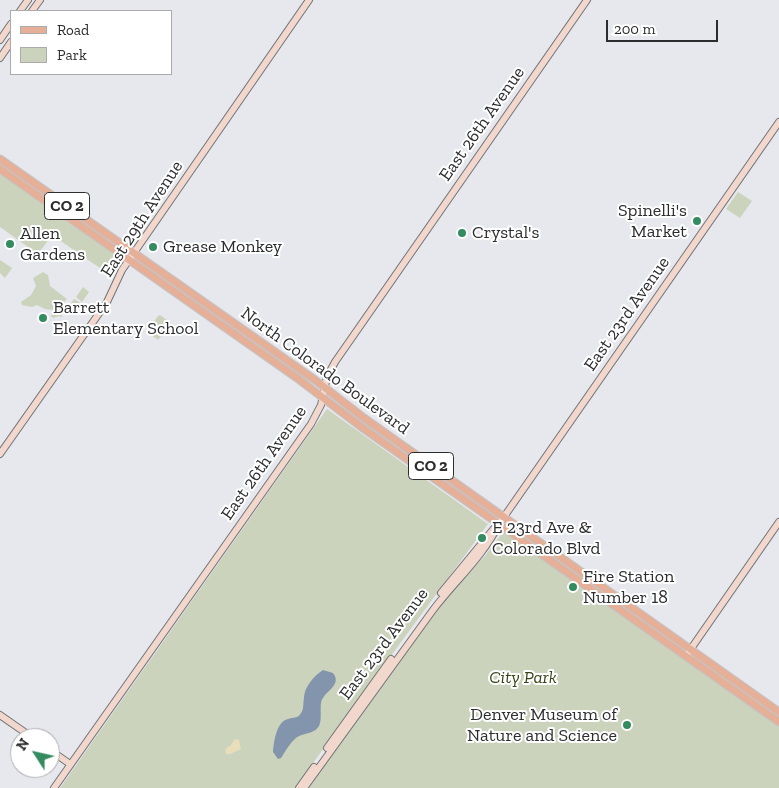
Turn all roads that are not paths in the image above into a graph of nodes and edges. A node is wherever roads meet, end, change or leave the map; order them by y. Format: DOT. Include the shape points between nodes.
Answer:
graph roads {
  1 [pos="309,0"];
  2 [pos="587,0"];
  3 [pos="10,25"];
  4 [pos="0,40"];
  5 [pos="10,43"];
  6 [pos="0,58"];
  7 [pos="779,122"];
  8 [pos="0,159"];
  9 [pos="0,169"];
  10 [pos="133,253"];
  11 [pos="129,259"];
  12 [pos="324,387"];
  13 [pos="323,397"];
  14 [pos="0,454"];
  15 [pos="502,520"];
  16 [pos="779,522"];
  17 [pos="410,633"];
  18 [pos="690,649"];
  19 [pos="686,656"];
  20 [pos="396,659"];
  21 [pos="779,712"];
  22 [pos="0,715"];
  23 [pos="779,722"];
  24 [pos="19,728"];
  25 [pos="60,757"];
  26 [pos="70,764"];
  27 [pos="54,788"];
  28 [pos="299,788"];
  29 [pos="304,788"];
  1 -- 10 [label="street, East 29th Avenue"];
  2 -- 12 [label="street, East 26th Avenue" via="335,362"];
  3 -- 4 [label="street"];
  5 -- 6 [label="street"];
  7 -- 15 [label="street, East 23rd Avenue"];
  8 -- 10 [label="main road, North Colorado Boulevard / CO 2"];
  9 -- 11 [label="main road, North Colorado Boulevard / CO 2"];
  10 -- 11 [label="street, East 29th Avenue"];
  10 -- 12 [label="main road, North Colorado Boulevard / CO 2"];
  11 -- 13 [label="main road, North Colorado Boulevard / CO 2"];
  11 -- 14 [label="street, East 29th Avenue" via="117,276 108,300"];
  12 -- 13 [label="street, East 26th Avenue"];
  12 -- 15 [label="main road, North Colorado Boulevard / CO 2"];
  13 -- 15 [label="main road, North Colorado Boulevard / CO 2" via="367,431"];
  13 -- 26 [label="street, East 26th Avenue" via="311,424"];
  15 -- 17 [label="street, East 23rd Avenue"];
  15 -- 18 [label="main road, North Colorado Boulevard / CO 2"];
  15 -- 19 [label="main road, North Colorado Boulevard / CO 2"];
  15 -- 20 [label="street, East 23rd Avenue" via="474,563 447,592"];
  16 -- 18 [label="street"];
  17 -- 20 [label="street"];
  17 -- 28 [label="street, East 23rd Avenue"];
  18 -- 19 [label="street"];
  18 -- 21 [label="main road, North Colorado Boulevard / CO 2"];
  19 -- 23 [label="main road, North Colorado Boulevard / CO 2"];
  20 -- 29 [label="street, East 23rd Avenue"];
  22 -- 24 [label="street"];
  25 -- 26 [label="street"];
  26 -- 27 [label="street, East 26th Avenue"];
}
